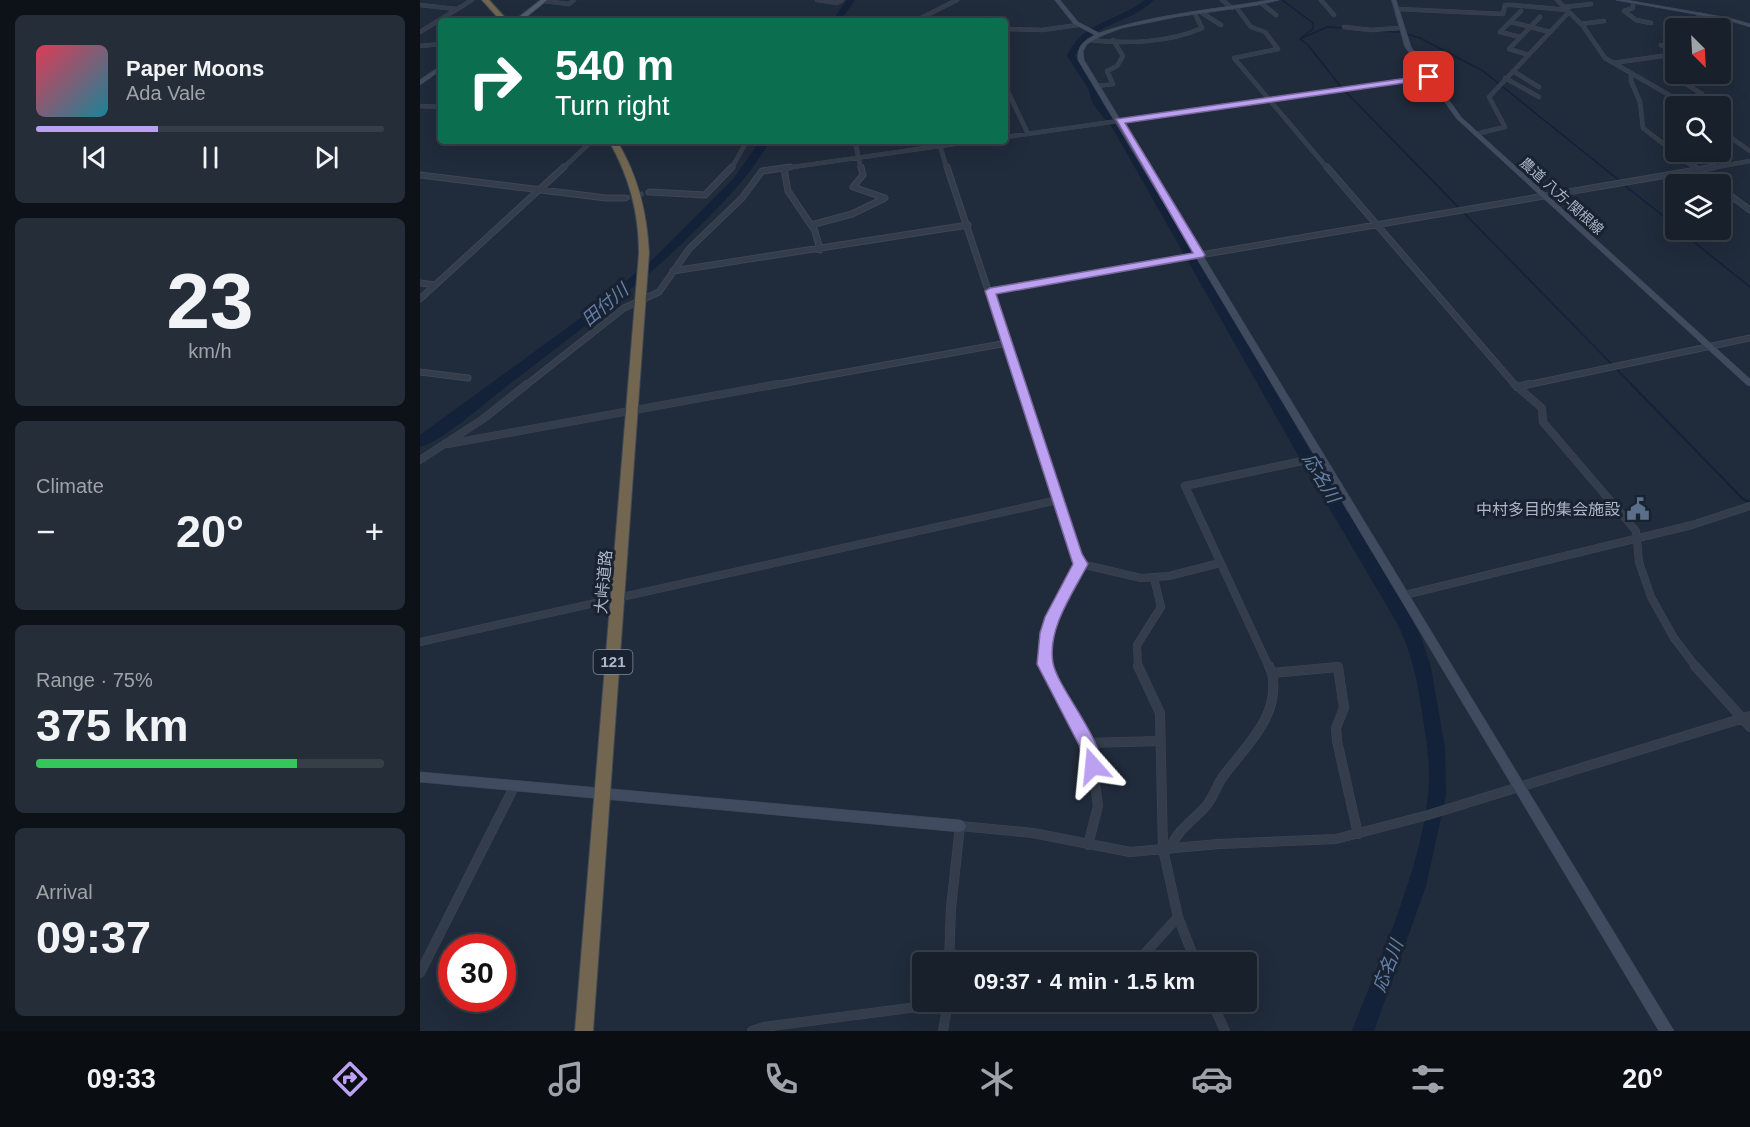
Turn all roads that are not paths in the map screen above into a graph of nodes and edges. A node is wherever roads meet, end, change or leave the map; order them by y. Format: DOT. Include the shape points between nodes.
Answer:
graph roads {
  1 [pos="472,0"];
  2 [pos="485,0"];
  3 [pos="574,0"];
  4 [pos="817,0"];
  5 [pos="842,0"];
  6 [pos="957,0"];
  7 [pos="1058,0"];
  8 [pos="1222,0"];
  9 [pos="1277,0"];
  10 [pos="1321,0"];
  11 [pos="1394,0"];
  12 [pos="1557,0"];
  13 [pos="1618,0"];
  14 [pos="544,1"];
  15 [pos="1630,2"];
  16 [pos="1261,3"];
  17 [pos="1591,4"];
  18 [pos="420,5"];
  19 [pos="1234,8"];
  20 [pos="456,9"];
  21 [pos="1398,9"];
  22 [pos="1568,10"];
  23 [pos="1521,11"];
  24 [pos="1504,13"];
  25 [pos="1198,14"];
  26 [pos="1700,14"];
  27 [pos="1276,15"];
  28 [pos="1334,15"];
  29 [pos="1516,17"];
  30 [pos="1540,17"];
  31 [pos="442,18"];
  32 [pos="502,18"];
  33 [pos="521,18"];
  34 [pos="921,18"];
  35 [pos="1698,18"];
  36 [pos="438,20"];
  37 [pos="1604,21"];
  38 [pos="1733,21"];
  39 [pos="1750,21"];
  40 [pos="1511,22"];
  41 [pos="1651,23"];
  42 [pos="1581,24"];
  43 [pos="1078,25"];
  44 [pos="1221,25"];
  45 [pos="1750,26"];
  46 [pos="1344,27"];
  47 [pos="1530,27"];
  48 [pos="1401,28"];
  49 [pos="1008,29"];
  50 [pos="420,32"];
  51 [pos="1550,32"];
  52 [pos="1092,34"];
  53 [pos="1521,37"];
  54 [pos="1113,40"];
  55 [pos="438,44"];
  56 [pos="420,45"];
  57 [pos="1661,45"];
  58 [pos="1665,47"];
  59 [pos="1529,55"];
  60 [pos="1665,55"];
  61 [pos="1662,56"];
  62 [pos="1665,58"];
  63 [pos="1613,63"];
  64 [pos="438,70"];
  65 [pos="1513,71"];
  66 [pos="1631,74"];
  67 [pos="1429,77"];
  68 [pos="1506,78"];
  69 [pos="420,83"];
  70 [pos="1687,84"];
  71 [pos="1097,86"];
  72 [pos="1539,87"];
  73 [pos="1008,91"];
  74 [pos="1672,96"];
  75 [pos="1695,96"];
  76 [pos="1539,97"];
  77 [pos="1271,100"];
  78 [pos="420,106"];
  79 [pos="438,107"];
  80 [pos="1119,121"];
  81 [pos="1028,134"];
  82 [pos="1476,134"];
  83 [pos="1008,137"];
  84 [pos="1731,138"];
  85 [pos="589,144"];
  86 [pos="614,144"];
  87 [pos="745,144"];
  88 [pos="856,144"];
  89 [pos="954,144"];
  90 [pos="940,146"];
  91 [pos="1750,151"];
  92 [pos="859,157"];
  93 [pos="1750,161"];
  94 [pos="784,168"];
  95 [pos="1696,170"];
  96 [pos="1702,174"];
  97 [pos="420,175"];
  98 [pos="541,190"];
  99 [pos="650,192"];
  100 [pos="1544,196"];
  101 [pos="1731,196"];
  102 [pos="625,198"];
  103 [pos="1750,210"];
  104 [pos="1376,224"];
  105 [pos="811,225"];
  106 [pos="968,225"];
  107 [pos="820,250"];
  108 [pos="1197,255"];
  109 [pos="673,271"];
  110 [pos="420,283"];
  111 [pos="435,285"];
  112 [pos="990,291"];
  113 [pos="641,297"];
  114 [pos="420,299"];
  115 [pos="1750,338"];
  116 [pos="1007,343"];
  117 [pos="1710,346"];
  118 [pos="420,372"];
  119 [pos="468,378"];
  120 [pos="1750,383"];
  121 [pos="1517,387"];
  122 [pos="632,411"];
  123 [pos="445,444"];
  124 [pos="1318,458"];
  125 [pos="420,460"];
  126 [pos="1058,500"];
  127 [pos="1750,506"];
  128 [pos="1638,537"];
  129 [pos="1220,563"];
  130 [pos="1081,564"];
  131 [pos="1154,578"];
  132 [pos="1405,595"];
  133 [pos="618,598"];
  134 [pos="420,642"];
  135 [pos="1272,673"];
  136 [pos="1746,718"];
  137 [pos="1750,727"];
  138 [pos="1160,741"];
  139 [pos="1086,743"];
  140 [pos="420,777"];
  141 [pos="515,785"];
  142 [pos="1518,785"];
  143 [pos="601,793"];
  144 [pos="960,826"];
  145 [pos="1358,834"];
  146 [pos="1088,844"];
  147 [pos="1166,849"];
  148 [pos="1178,917"];
  149 [pos="949,952"];
  150 [pos="1147,952"];
  151 [pos="1192,952"];
  152 [pos="420,973"];
  153 [pos="912,1008"];
  154 [pos="946,1012"];
  155 [pos="1216,1012"];
  156 [pos="584,1031"];
  157 [pos="752,1031"];
  158 [pos="943,1031"];
  159 [pos="1225,1031"];
  160 [pos="1667,1031"];
  1 -- 20 [label="street"];
  2 -- 32 [label="highway"];
  3 -- 14 [label="street" via="569,4"];
  4 -- 5 [label="street"];
  6 -- 34 [label="street"];
  7 -- 43 [label="street"];
  8 -- 19 [label="street"];
  9 -- 16 [label="street"];
  10 -- 28 [label="street"];
  11 -- 21 [label="street, 農道 八方-関根線"];
  12 -- 22 [label="street"];
  13 -- 15 [label="street"];
  14 -- 33 [label="main road"];
  15 -- 26 [label="street"];
  15 -- 41 [label="street" via="1633,8 1624,10 1636,20"];
  16 -- 19 [label="street"];
  16 -- 27 [label="street"];
  17 -- 22 [label="street"];
  18 -- 20 [label="street"];
  19 -- 25 [label="street"];
  19 -- 77 [label="street" via="1251,27 1265,32 1278,48 1234,58"];
  20 -- 31 [label="street"];
  21 -- 24 [label="street"];
  21 -- 48 [label="street, 農道 八方-関根線"];
  22 -- 24 [label="street" via="1507,5"];
  22 -- 42 [label="street"];
  22 -- 51 [label="street"];
  23 -- 29 [label="street"];
  24 -- 29 [label="street"];
  25 -- 44 [label="street"];
  25 -- 52 [label="street"];
  25 -- 54 [label="street" via="1202,28 1188,34"];
  26 -- 35 [label="street"];
  26 -- 38 [label="street"];
  29 -- 40 [label="street"];
  30 -- 47 [label="street"];
  36 -- 50 [label="street"];
  37 -- 42 [label="street"];
  38 -- 39 [label="street"];
  38 -- 45 [label="street"];
  40 -- 47 [label="street"];
  40 -- 53 [label="street" via="1500,32"];
  42 -- 63 [label="street" via="1600,53"];
  43 -- 49 [label="street"];
  43 -- 52 [label="street"];
  46 -- 48 [label="street"];
  47 -- 51 [label="street"];
  47 -- 53 [label="street"];
  48 -- 67 [label="street, 農道 八方-関根線" via="1408,47"];
  51 -- 59 [label="street"];
  52 -- 54 [label="street"];
  52 -- 71 [label="street" via="1081,47 1080,57"];
  53 -- 59 [label="street" via="1509,49"];
  54 -- 71 [label="street" via="1124,56 1107,71 1113,84"];
  55 -- 56 [label="street"];
  57 -- 58 [label="street"];
  59 -- 65 [label="street"];
  60 -- 61 [label="street"];
  61 -- 62 [label="street"];
  61 -- 63 [label="street"];
  63 -- 66 [label="street"];
  64 -- 69 [label="street"];
  65 -- 68 [label="street"];
  65 -- 72 [label="street"];
  66 -- 74 [label="street"];
  66 -- 95 [label="street" via="1631,84 1640,99 1639,120 1643,128"];
  67 -- 77 [label="street"];
  67 -- 82 [label="street, 農道 八方-関根線" via="1453,111"];
  68 -- 76 [label="street"];
  68 -- 82 [label="street" via="1489,98 1505,127"];
  70 -- 75 [label="street" via="1702,94"];
  71 -- 80 [label="street"];
  73 -- 81 [label="street"];
  77 -- 80 [label="street"];
  77 -- 104 [label="street"];
  78 -- 79 [label="street"];
  80 -- 81 [label="street"];
  80 -- 108 [label="street"];
  81 -- 83 [label="street"];
  82 -- 100 [label="street, 農道 八方-関根線"];
  84 -- 91 [label="street"];
  85 -- 98 [label="street"];
  86 -- 113 [label="highway, 大峠道路 / 121" via="635,185 642,220"];
  87 -- 99 [label="street" via="730,170 705,195"];
  88 -- 92 [label="street"];
  89 -- 90 [label="street"];
  90 -- 92 [label="street"];
  90 -- 106 [label="street"];
  92 -- 94 [label="street"];
  92 -- 105 [label="street" via="863,177 853,187 885,198 852,214"];
  93 -- 95 [label="street"];
  94 -- 105 [label="street" via="788,191"];
  94 -- 109 [label="street" via="759,173 742,198 689,249"];
  95 -- 96 [label="street"];
  95 -- 100 [label="street"];
  97 -- 98 [label="street"];
  98 -- 102 [label="street"];
  98 -- 111 [label="street"];
  100 -- 104 [label="street"];
  100 -- 117 [label="street, 農道 八方-関根線"];
  101 -- 103 [label="street"];
  104 -- 108 [label="street"];
  104 -- 121 [label="street"];
  105 -- 107 [label="street"];
  106 -- 107 [label="street"];
  106 -- 112 [label="street"];
  107 -- 109 [label="street"];
  108 -- 112 [label="street"];
  108 -- 124 [label="street"];
  109 -- 113 [label="street" via="659,292"];
  110 -- 111 [label="street"];
  111 -- 114 [label="street"];
  112 -- 116 [label="street"];
  113 -- 122 [label="highway, 大峠道路 / 121"];
  113 -- 123 [label="street"];
  115 -- 117 [label="street"];
  116 -- 122 [label="street"];
  116 -- 126 [label="street"];
  117 -- 120 [label="street, 農道 八方-関根線"];
  117 -- 121 [label="street"];
  118 -- 119 [label="street"];
  121 -- 128 [label="street" via="1542,408 1543,422"];
  122 -- 123 [label="street"];
  122 -- 133 [label="highway, 大峠道路 / 121"];
  123 -- 125 [label="street"];
  124 -- 129 [label="street" via="1185,486"];
  124 -- 132 [label="street"];
  126 -- 130 [label="street"];
  126 -- 133 [label="street"];
  127 -- 128 [label="street"];
  128 -- 132 [label="street"];
  128 -- 136 [label="street" via="1636,551 1658,610 1681,646"];
  129 -- 131 [label="street"];
  129 -- 135 [label="street"];
  130 -- 131 [label="street"];
  130 -- 139 [label="street" via="1053,617 1045,664"];
  131 -- 138 [label="street" via="1161,607 1139,639 1135,653 1159,705 1163,726"];
  132 -- 142 [label="street"];
  133 -- 134 [label="street"];
  133 -- 143 [label="highway, 大峠道路 / 121"];
  135 -- 145 [label="street" via="1338,667 1344,708 1336,728 1337,741"];
  135 -- 147 [label="street" via="1277,687 1275,698 1262,725 1210,801"];
  136 -- 137 [label="street"];
  136 -- 142 [label="street"];
  138 -- 139 [label="street"];
  138 -- 147 [label="street"];
  139 -- 146 [label="street" via="1098,806"];
  140 -- 141 [label="street"];
  141 -- 143 [label="street"];
  141 -- 152 [label="street"];
  142 -- 145 [label="street"];
  142 -- 160 [label="street"];
  143 -- 144 [label="street"];
  143 -- 156 [label="highway, 大峠道路 / 121"];
  144 -- 146 [label="street" via="1033,833"];
  144 -- 149 [label="street"];
  145 -- 147 [label="street" via="1336,839"];
  146 -- 147 [label="street" via="1131,852"];
  147 -- 148 [label="street"];
  148 -- 150 [label="street" via="1168,923"];
  148 -- 151 [label="street"];
  153 -- 157 [label="street"];
  154 -- 158 [label="street"];
  155 -- 159 [label="street"];
}
